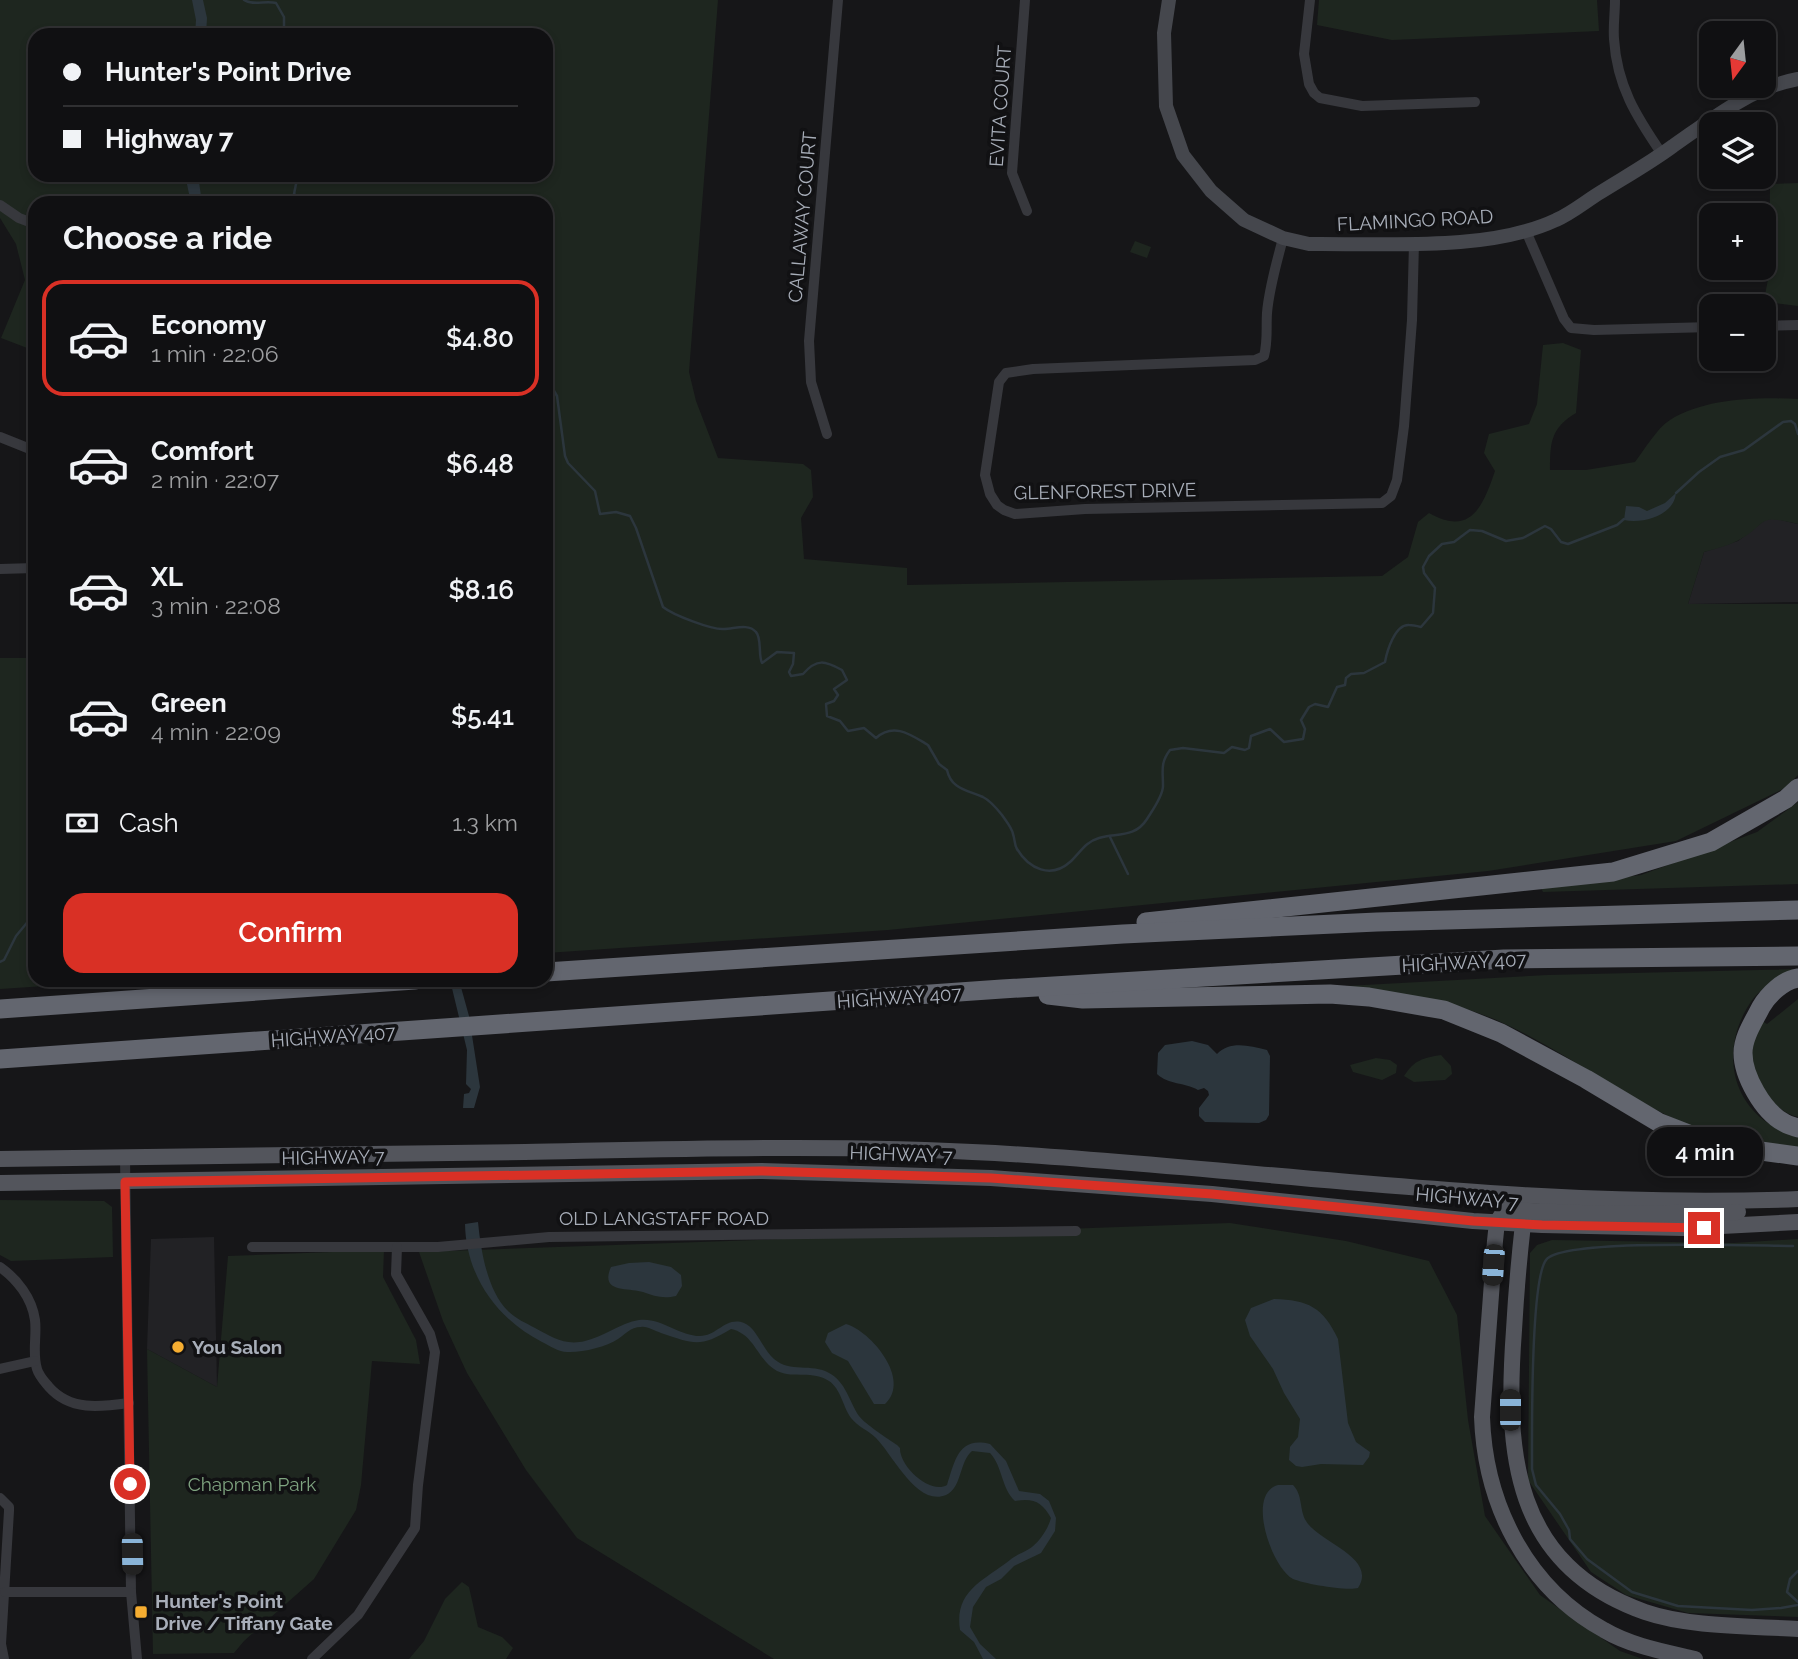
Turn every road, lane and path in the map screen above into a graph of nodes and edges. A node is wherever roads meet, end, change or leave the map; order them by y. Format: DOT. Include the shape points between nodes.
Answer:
graph roads {
  1 [pos="838,0"];
  2 [pos="1025,0"];
  3 [pos="1169,0"];
  4 [pos="1310,0"];
  5 [pos="1615,0"];
  6 [pos="1798,79"];
  7 [pos="1475,102"];
  8 [pos="1662,154"];
  9 [pos="0,205"];
  10 [pos="1027,211"];
  11 [pos="28,221"];
  12 [pos="1526,231"];
  13 [pos="1283,238"];
  14 [pos="1414,243"];
  15 [pos="1798,325"];
  16 [pos="1776,326"];
  17 [pos="1699,327"];
  18 [pos="827,434"];
  19 [pos="0,437"];
  20 [pos="28,448"];
  21 [pos="28,568"];
  22 [pos="0,569"];
  23 [pos="1798,788"];
  24 [pos="1798,910"];
  25 [pos="1045,939"];
  26 [pos="1798,956"];
  27 [pos="553,972"];
  28 [pos="1798,978"];
  29 [pos="317,987"];
  30 [pos="1002,989"];
  31 [pos="0,1009"];
  32 [pos="0,1059"];
  33 [pos="1798,1128"];
  34 [pos="1798,1156"];
  35 [pos="125,1157"];
  36 [pos="0,1159"];
  37 [pos="125,1182"];
  38 [pos="0,1183"];
  39 [pos="1798,1199"];
  40 [pos="1517,1210"];
  41 [pos="1798,1222"];
  42 [pos="1497,1223"];
  43 [pos="1076,1231"];
  44 [pos="252,1247"];
  45 [pos="397,1247"];
  46 [pos="0,1267"];
  47 [pos="36,1361"];
  48 [pos="0,1369"];
  49 [pos="130,1404"];
  50 [pos="0,1497"];
  51 [pos="5,1592"];
  52 [pos="131,1592"];
  53 [pos="1798,1629"];
  54 [pos="4,1659"];
  55 [pos="137,1659"];
  56 [pos="312,1659"];
  57 [pos="1695,1659"];
  1 -- 18 [label="street, CALLAWAY COURT" via="809,341 811,382"];
  2 -- 10 [label="street, EVITA COURT" via="1012,173"];
  3 -- 13 [label="street, FLAMINGO ROAD" via="1164,33 1166,106 1182,155 1210,191 1244,220"];
  4 -- 7 [label="street" via="1304,54 1309,84 1320,98 1362,106"];
  5 -- 8 [label="street" via="1618,73 1634,113"];
  6 -- 8 [label="street, FLAMINGO ROAD" via="1752,94"];
  8 -- 12 [label="street, FLAMINGO ROAD" via="1557,220"];
  9 -- 11 [label="street"];
  12 -- 14 [label="street, FLAMINGO ROAD" via="1481,240"];
  12 -- 17 [label="street" via="1571,328"];
  13 -- 14 [label="street, FLAMINGO ROAD" via="1309,244"];
  13 -- 14 [label="street, GLENFOREST DRIVE" via="1270,292 1264,356 1006,373 995,399 985,475 996,505 1015,514 1382,503 1391,496 1397,480 1412,320"];
  15 -- 16 [label="street"];
  19 -- 20 [label="street"];
  21 -- 22 [label="street"];
  23 -- 25 [label="highway" via="1711,842 1613,872 1171,918"];
  24 -- 25 [label="highway" via="1377,922"];
  25 -- 27 [label="highway"];
  26 -- 30 [label="highway, HIGHWAY 407" via="1504,959"];
  28 -- 33 [label="highway" via="1768,995 1743,1053 1749,1081 1761,1102 1782,1122"];
  29 -- 31 [label="highway"];
  30 -- 32 [label="highway, HIGHWAY 407"];
  30 -- 34 [label="highway" via="1083,999 1330,994 1444,1010 1501,1033 1658,1122 1717,1145"];
  35 -- 36 [label="main road, HIGHWAY 7"];
  35 -- 37 [label="street"];
  35 -- 40 [label="main road, HIGHWAY 7" via="757,1148 991,1153 1278,1175"];
  37 -- 38 [label="main road, HIGHWAY 7"];
  37 -- 42 [label="main road, HIGHWAY 7" via="761,1171 991,1178 1212,1194"];
  37 -- 49 [label="street"];
  39 -- 40 [label="main road" via="1771,1209 1716,1213"];
  40 -- 41 [label="main road, HIGHWAY 7" via="1683,1228"];
  40 -- 42 [label="main road" via="1505,1210"];
  40 -- 53 [label="main road" via="1511,1423 1522,1490 1543,1533 1592,1586 1647,1613 1684,1621"];
  42 -- 57 [label="main road" via="1482,1417 1489,1478 1498,1508 1536,1572 1572,1609 1605,1631"];
  43 -- 45 [label="street, OLD LANGSTAFF ROAD" via="549,1237"];
  44 -- 45 [label="street, OLD LANGSTAFF ROAD"];
  45 -- 56 [label="street" via="396,1274 430,1334 435,1352 415,1528 358,1615"];
  46 -- 47 [label="street" via="17,1281 31,1304"];
  47 -- 48 [label="street"];
  47 -- 49 [label="street" via="41,1378 61,1399 86,1406"];
  49 -- 52 [label="street"];
  50 -- 51 [label="street" via="9,1507"];
  51 -- 52 [label="street"];
  51 -- 54 [label="street"];
  52 -- 55 [label="street"];
}
